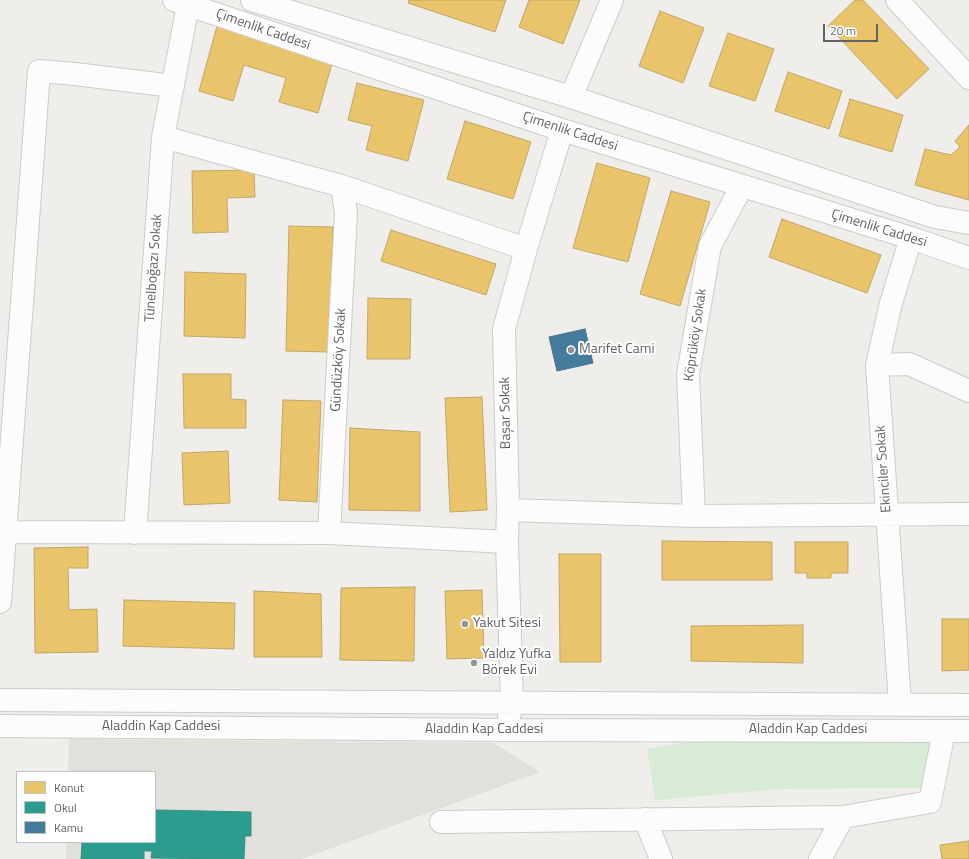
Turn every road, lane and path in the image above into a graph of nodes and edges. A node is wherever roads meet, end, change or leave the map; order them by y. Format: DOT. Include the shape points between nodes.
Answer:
graph roads {
  1 [pos="252,0"];
  2 [pos="612,0"];
  3 [pos="897,0"];
  4 [pos="181,2"];
  5 [pos="969,78"];
  6 [pos="173,86"];
  7 [pos="571,97"];
  8 [pos="562,130"];
  9 [pos="163,137"];
  10 [pos="342,186"];
  11 [pos="742,186"];
  12 [pos="969,223"];
  13 [pos="911,238"];
  14 [pos="526,249"];
  15 [pos="969,258"];
  16 [pos="877,365"];
  17 [pos="969,391"];
  18 [pos="508,510"];
  19 [pos="969,514"];
  20 [pos="887,515"];
  21 [pos="694,516"];
  22 [pos="6,532"];
  23 [pos="135,533"];
  24 [pos="330,533"];
  25 [pos="507,542"];
  26 [pos="0,602"];
  27 [pos="0,700"];
  28 [pos="512,703"];
  29 [pos="900,704"];
  30 [pos="969,705"];
  31 [pos="0,726"];
  32 [pos="507,730"];
  33 [pos="944,731"];
  34 [pos="969,731"];
  35 [pos="843,817"];
  36 [pos="645,819"];
  37 [pos="440,822"];
  38 [pos="661,859"];
  39 [pos="820,859"];
  1 -- 7 [label="street, Çimenlik Caddesi"];
  2 -- 7 [label="street"];
  3 -- 5 [label="street"];
  4 -- 6 [label="street, Tünelboğazı Sokak"];
  4 -- 8 [label="street, Çimenlik Caddesi"];
  6 -- 9 [label="street, Tünelboğazı Sokak"];
  6 -- 22 [label="street" via="39,71"];
  7 -- 12 [label="street, Çimenlik Caddesi" via="935,217"];
  8 -- 11 [label="street, Çimenlik Caddesi"];
  8 -- 14 [label="street, Başar Sokak"];
  9 -- 10 [label="street"];
  9 -- 23 [label="street, Tünelboğazı Sokak"];
  10 -- 14 [label="street"];
  10 -- 24 [label="street, Gündüzköy Sokak" via="346,213"];
  11 -- 13 [label="street, Çimenlik Caddesi"];
  11 -- 21 [label="street, Köprüköy Sokak" via="710,246 688,374"];
  13 -- 15 [label="street, Çimenlik Caddesi"];
  13 -- 16 [label="street, Ekinciler Sokak" via="891,303"];
  14 -- 18 [label="street, Başar Sokak" via="504,329"];
  16 -- 17 [label="street" via="909,364"];
  16 -- 20 [label="street, Ekinciler Sokak"];
  18 -- 21 [label="street"];
  18 -- 25 [label="street, Başar Sokak"];
  19 -- 20 [label="street"];
  20 -- 21 [label="street"];
  20 -- 29 [label="street, Ekinciler Sokak"];
  22 -- 23 [label="street"];
  22 -- 26 [label="street"];
  23 -- 24 [label="street"];
  24 -- 25 [label="street"];
  25 -- 28 [label="street, Başar Sokak"];
  27 -- 28 [label="street, Aladdin Kap Caddesi"];
  28 -- 29 [label="street, Aladdin Kap Caddesi"];
  28 -- 32 [label="street, Başar Sokak"];
  29 -- 30 [label="street, Aladdin Kap Caddesi"];
  31 -- 32 [label="street, Aladdin Kap Caddesi"];
  32 -- 33 [label="street, Aladdin Kap Caddesi"];
  33 -- 34 [label="street, Aladdin Kap Caddesi"];
  33 -- 35 [label="street" via="930,802"];
  35 -- 36 [label="street"];
  35 -- 39 [label="street"];
  36 -- 37 [label="street"];
  36 -- 38 [label="street"];
}
